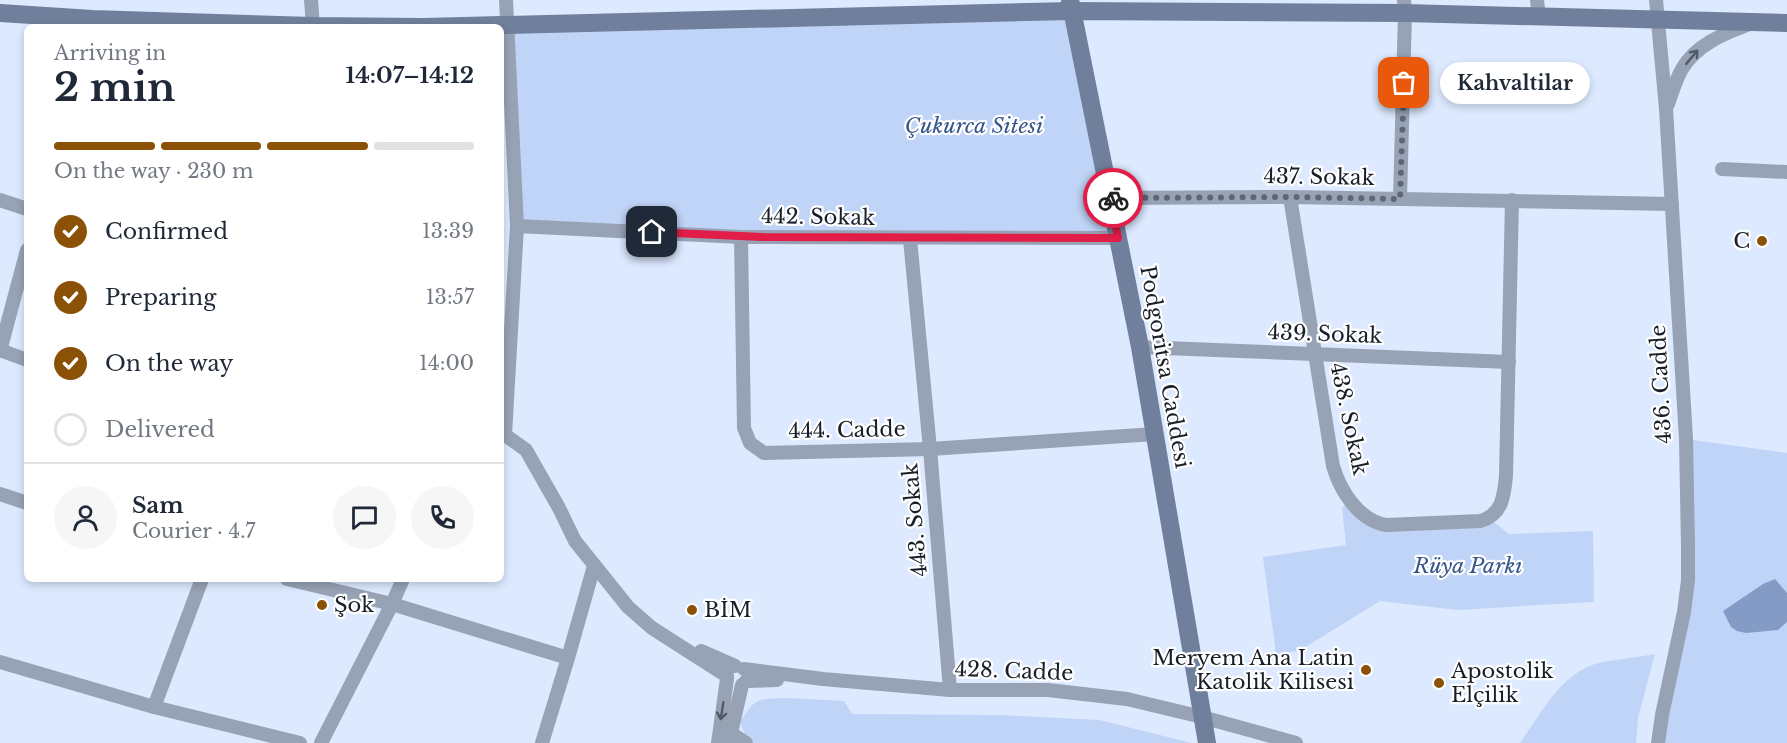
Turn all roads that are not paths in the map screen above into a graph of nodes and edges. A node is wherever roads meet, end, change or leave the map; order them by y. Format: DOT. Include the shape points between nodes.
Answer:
graph roads {
  1 [pos="311,0"];
  2 [pos="506,0"];
  3 [pos="1656,0"];
  4 [pos="1070,5"];
  5 [pos="1405,7"];
  6 [pos="1538,8"];
  7 [pos="0,13"];
  8 [pos="1659,21"];
  9 [pos="90,23"];
  10 [pos="1752,23"];
  11 [pos="1787,23"];
  12 [pos="164,24"];
  13 [pos="313,24"];
  14 [pos="504,25"];
  15 [pos="508,25"];
  16 [pos="1666,109"];
  17 [pos="1722,169"];
  18 [pos="1787,172"];
  19 [pos="1290,197"];
  20 [pos="1110,198"];
  21 [pos="1400,199"];
  22 [pos="0,200"];
  23 [pos="1512,200"];
  24 [pos="1672,204"];
  25 [pos="24,208"];
  26 [pos="517,226"];
  27 [pos="741,237"];
  28 [pos="1118,238"];
  29 [pos="910,239"];
  30 [pos="24,261"];
  31 [pos="1140,347"];
  32 [pos="0,350"];
  33 [pos="1315,354"];
  34 [pos="24,359"];
  35 [pos="1509,362"];
  36 [pos="504,421"];
  37 [pos="1155,434"];
  38 [pos="504,437"];
  39 [pos="930,449"];
  40 [pos="0,494"];
  41 [pos="24,502"];
  42 [pos="594,566"];
  43 [pos="201,582"];
  44 [pos="300,582"];
  45 [pos="402,582"];
  46 [pos="392,604"];
  47 [pos="568,658"];
  48 [pos="0,662"];
  49 [pos="737,676"];
  50 [pos="950,690"];
  51 [pos="154,707"];
  52 [pos="1202,717"];
  53 [pos="728,738"];
  54 [pos="300,743"];
  55 [pos="321,743"];
  56 [pos="542,743"];
  57 [pos="718,743"];
  58 [pos="746,743"];
  59 [pos="1208,743"];
  60 [pos="1296,743"];
  61 [pos="1658,743"];
  1 -- 13 [label="street"];
  2 -- 15 [label="street"];
  3 -- 8 [label="street, 436. Cadde"];
  4 -- 5 [label="street"];
  4 -- 15 [label="street"];
  4 -- 20 [label="street, Podgoritsa Caddesi"];
  5 -- 6 [label="street"];
  5 -- 21 [label="street"];
  6 -- 8 [label="street"];
  7 -- 9 [label="street"];
  8 -- 10 [label="street"];
  8 -- 16 [label="street, 436. Cadde"];
  9 -- 12 [label="street"];
  10 -- 11 [label="street"];
  16 -- 10 [label="street, one-way" via="1682,69 1699,49"];
  14 -- 15 [label="street"];
  15 -- 26 [label="street"];
  16 -- 24 [label="street, 436. Cadde"];
  17 -- 18 [label="street"];
  19 -- 20 [label="street, 437. Sokak"];
  19 -- 21 [label="street, 437. Sokak"];
  19 -- 33 [label="street, 438. Sokak"];
  20 -- 28 [label="street, Podgoritsa Caddesi"];
  21 -- 23 [label="street, 437. Sokak"];
  22 -- 25 [label="street"];
  23 -- 24 [label="street, 437. Sokak"];
  23 -- 35 [label="street, 438. Sokak"];
  24 -- 61 [label="street, 436. Cadde" via="1686,439 1688,580"];
  26 -- 27 [label="street, 442. Sokak"];
  26 -- 36 [label="street"];
  27 -- 29 [label="street, 442. Sokak"];
  27 -- 39 [label="street, 444. Cadde" via="744,429 750,443 764,453"];
  28 -- 29 [label="street, 442. Sokak"];
  28 -- 31 [label="street, Podgoritsa Caddesi"];
  29 -- 39 [label="street, 443. Sokak"];
  30 -- 32 [label="street"];
  31 -- 33 [label="street, 439. Sokak"];
  31 -- 37 [label="street, Podgoritsa Caddesi"];
  32 -- 34 [label="street"];
  33 -- 35 [label="street, 439. Sokak"];
  33 -- 35 [label="street, 438. Sokak" via="1338,481 1366,516 1386,525 1480,521 1495,514 1504,496 1506,476"];
  37 -- 39 [label="street, 444. Cadde"];
  37 -- 52 [label="street, Podgoritsa Caddesi"];
  38 -- 42 [label="street" via="525,450 575,542"];
  39 -- 50 [label="street, 443. Sokak"];
  40 -- 41 [label="street"];
  42 -- 47 [label="street"];
  42 -- 49 [label="street" via="628,607 652,628"];
  43 -- 51 [label="street"];
  44 -- 46 [label="street"];
  45 -- 46 [label="street"];
  46 -- 47 [label="street"];
  46 -- 55 [label="street"];
  47 -- 56 [label="street"];
  48 -- 51 [label="street"];
  49 -- 50 [label="street, 428. Cadde"];
  49 -- 53 [label="street"];
  49 -- 57 [label="street, one-way"];
  50 -- 52 [label="street, 428. Cadde" via="1048,690 1127,699"];
  51 -- 54 [label="street"];
  52 -- 59 [label="street, Podgoritsa Caddesi"];
  52 -- 60 [label="street, 428. Cadde"];
  53 -- 58 [label="street"];
}
